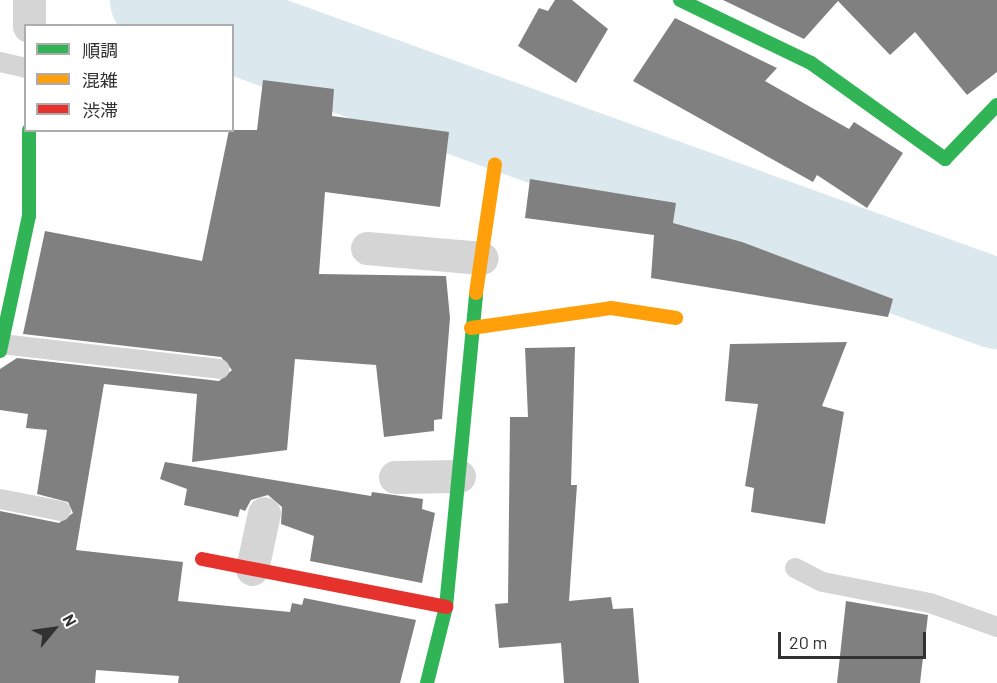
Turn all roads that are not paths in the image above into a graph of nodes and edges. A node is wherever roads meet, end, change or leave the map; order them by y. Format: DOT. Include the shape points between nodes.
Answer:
graph roads {
  1 [pos="29,0"];
  2 [pos="680,0"];
  3 [pos="29,24"];
  4 [pos="0,62"];
  5 [pos="24,68"];
  6 [pos="997,105"];
  7 [pos="29,132"];
  8 [pos="495,164"];
  9 [pos="367,248"];
  10 [pos="482,258"];
  11 [pos="676,318"];
  12 [pos="471,328"];
  13 [pos="1,347"];
  14 [pos="220,369"];
  15 [pos="459,476"];
  16 [pos="395,477"];
  17 [pos="0,499"];
  18 [pos="61,511"];
  19 [pos="264,513"];
  20 [pos="202,559"];
  21 [pos="795,568"];
  22 [pos="252,569"];
  23 [pos="446,607"];
  24 [pos="997,627"];
  25 [pos="428,683"];
  1 -- 3 [label="street"];
  2 -- 6 [label="street" via="811,63 945,159"];
  4 -- 5 [label="lane"];
  7 -- 13 [label="street" via="29,216"];
  8 -- 10 [label="street"];
  9 -- 10 [label="street"];
  10 -- 12 [label="street"];
  11 -- 12 [label="street" via="611,308"];
  12 -- 15 [label="street"];
  13 -- 14 [label="lane"];
  15 -- 16 [label="street"];
  15 -- 23 [label="street"];
  17 -- 18 [label="lane"];
  19 -- 22 [label="street"];
  20 -- 22 [label="street"];
  21 -- 24 [label="lane" via="823,582 930,603"];
  22 -- 23 [label="street"];
  23 -- 25 [label="street"];
}
